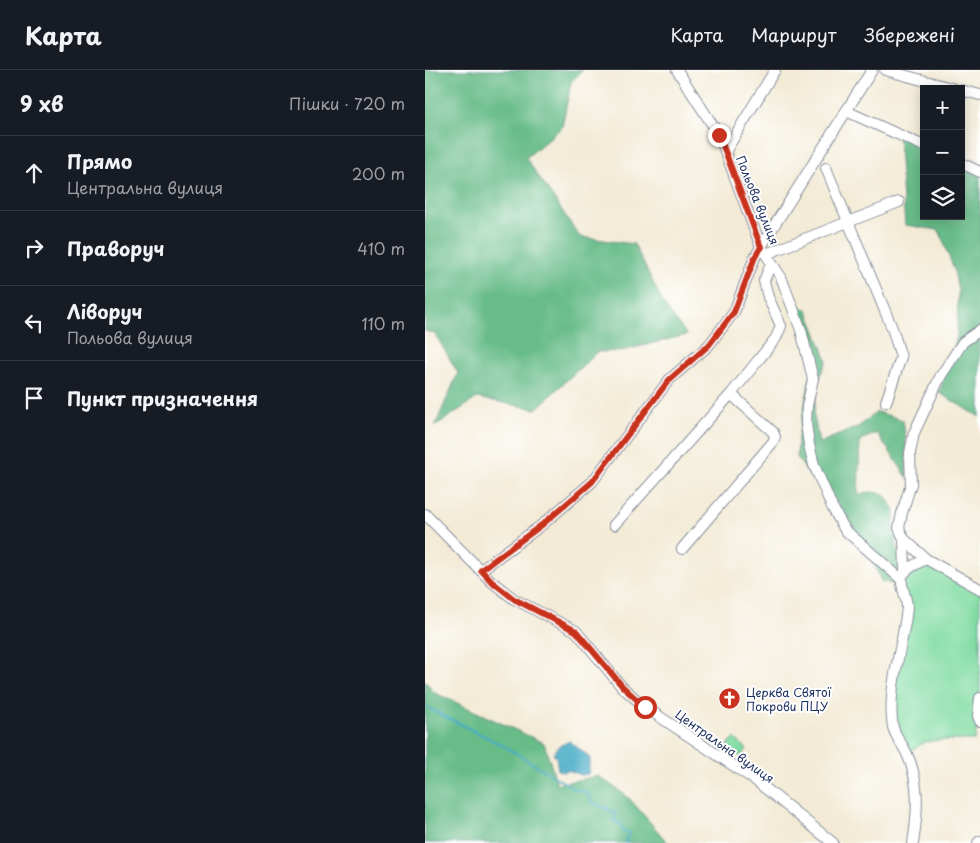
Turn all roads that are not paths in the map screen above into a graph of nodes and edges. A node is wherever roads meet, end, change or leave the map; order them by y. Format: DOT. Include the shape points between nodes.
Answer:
graph roads {
  1 [pos="677,70"];
  2 [pos="775,70"];
  3 [pos="872,70"];
  4 [pos="885,70"];
  5 [pos="940,85"];
  6 [pos="965,91"];
  7 [pos="980,95"];
  8 [pos="846,111"];
  9 [pos="920,144"];
  10 [pos="725,152"];
  11 [pos="965,165"];
  12 [pos="826,168"];
  13 [pos="980,172"];
  14 [pos="899,202"];
  15 [pos="847,222"];
  16 [pos="766,254"];
  17 [pos="980,330"];
  18 [pos="731,394"];
  19 [pos="886,402"];
  20 [pos="425,514"];
  21 [pos="614,525"];
  22 [pos="904,540"];
  23 [pos="682,549"];
  24 [pos="925,559"];
  25 [pos="481,570"];
  26 [pos="903,575"];
  27 [pos="980,589"];
  28 [pos="980,698"];
  29 [pos="980,721"];
  30 [pos="833,843"];
  31 [pos="913,843"];
  1 -- 10 [label="street, Польова вулиця" via="719,135"];
  2 -- 10 [label="street"];
  3 -- 8 [label="street"];
  4 -- 5 [label="street"];
  6 -- 7 [label="street"];
  8 -- 9 [label="street"];
  8 -- 16 [label="street"];
  10 -- 16 [label="street, Польова вулиця"];
  11 -- 13 [label="street"];
  12 -- 15 [label="street"];
  14 -- 15 [label="street"];
  15 -- 16 [label="street"];
  15 -- 19 [label="street" via="901,357"];
  16 -- 18 [label="street" via="764,281 781,326 776,338"];
  16 -- 25 [label="street" via="755,257 734,312 709,345 669,380 592,482"];
  16 -- 26 [label="street, Польова вулиця" via="781,277 808,354 813,379 806,423 814,465 845,530"];
  17 -- 22 [label="street" via="963,342 940,377 914,433 911,484 899,528"];
  18 -- 21 [label="street"];
  18 -- 23 [label="street" via="775,437"];
  20 -- 25 [label="street, Центральна вулиця"];
  22 -- 24 [label="street"];
  22 -- 26 [label="street"];
  24 -- 26 [label="street"];
  24 -- 27 [label="street"];
  25 -- 30 [label="street, Центральна вулиця" via="514,599 576,631 623,687 645,707 755,780"];
  26 -- 31 [label="street" via="907,604 891,710 893,728 916,777 917,820"];
  28 -- 29 [label="street"];
}
